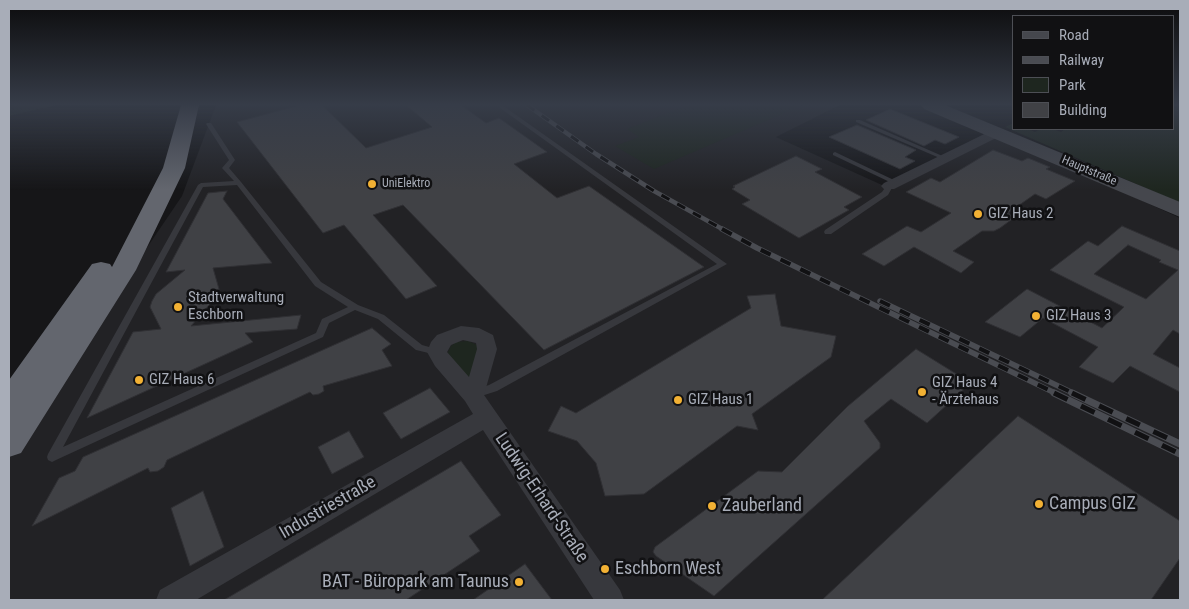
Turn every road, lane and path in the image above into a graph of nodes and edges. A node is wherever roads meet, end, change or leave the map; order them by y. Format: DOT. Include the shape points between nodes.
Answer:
graph roads {
  1 [pos="166,133"];
  2 [pos="183,133"];
  3 [pos="215,133"];
  4 [pos="539,133"];
  5 [pos="885,133"];
  6 [pos="994,133"];
  7 [pos="1000,133"];
  8 [pos="835,154"];
  9 [pos="944,158"];
  10 [pos="239,184"];
  11 [pos="892,184"];
  12 [pos="1180,210"];
  13 [pos="828,232"];
  14 [pos="356,306"];
  15 [pos="437,352"];
  16 [pos="473,395"];
  17 [pos="9,404"];
  18 [pos="486,417"];
  19 [pos="9,443"];
  20 [pos="170,600"];
  21 [pos="610,600"];
  1 -- 17 [label="highway" via="136,211 100,272"];
  2 -- 19 [label="highway" via="174,168 127,261"];
  3 -- 10 [label="lane" via="232,160 225,168"];
  4 -- 16 [label="lane" via="723,264 493,388"];
  5 -- 9 [label="lane"];
  6 -- 9 [label="street"];
  7 -- 12 [label="street, Hauptstraße"];
  8 -- 11 [label="lane"];
  9 -- 11 [label="street"];
  10 -- 14 [label="lane" via="318,284"];
  10 -- 14 [label="lane" via="201,185 52,457 320,335 325,321"];
  11 -- 13 [label="lane" via="886,193"];
  14 -- 15 [label="lane" via="381,317 419,348"];
  15 -- 16 [label="street, Ludwig-Erhard-Straße"];
  15 -- 16 [label="street" via="444,340 461,332 479,335 486,340 484,363"];
  16 -- 18 [label="street, Ludwig-Erhard-Straße"];
  18 -- 20 [label="street, Industriestraße"];
  18 -- 21 [label="street, Ludwig-Erhard-Straße"];
}
